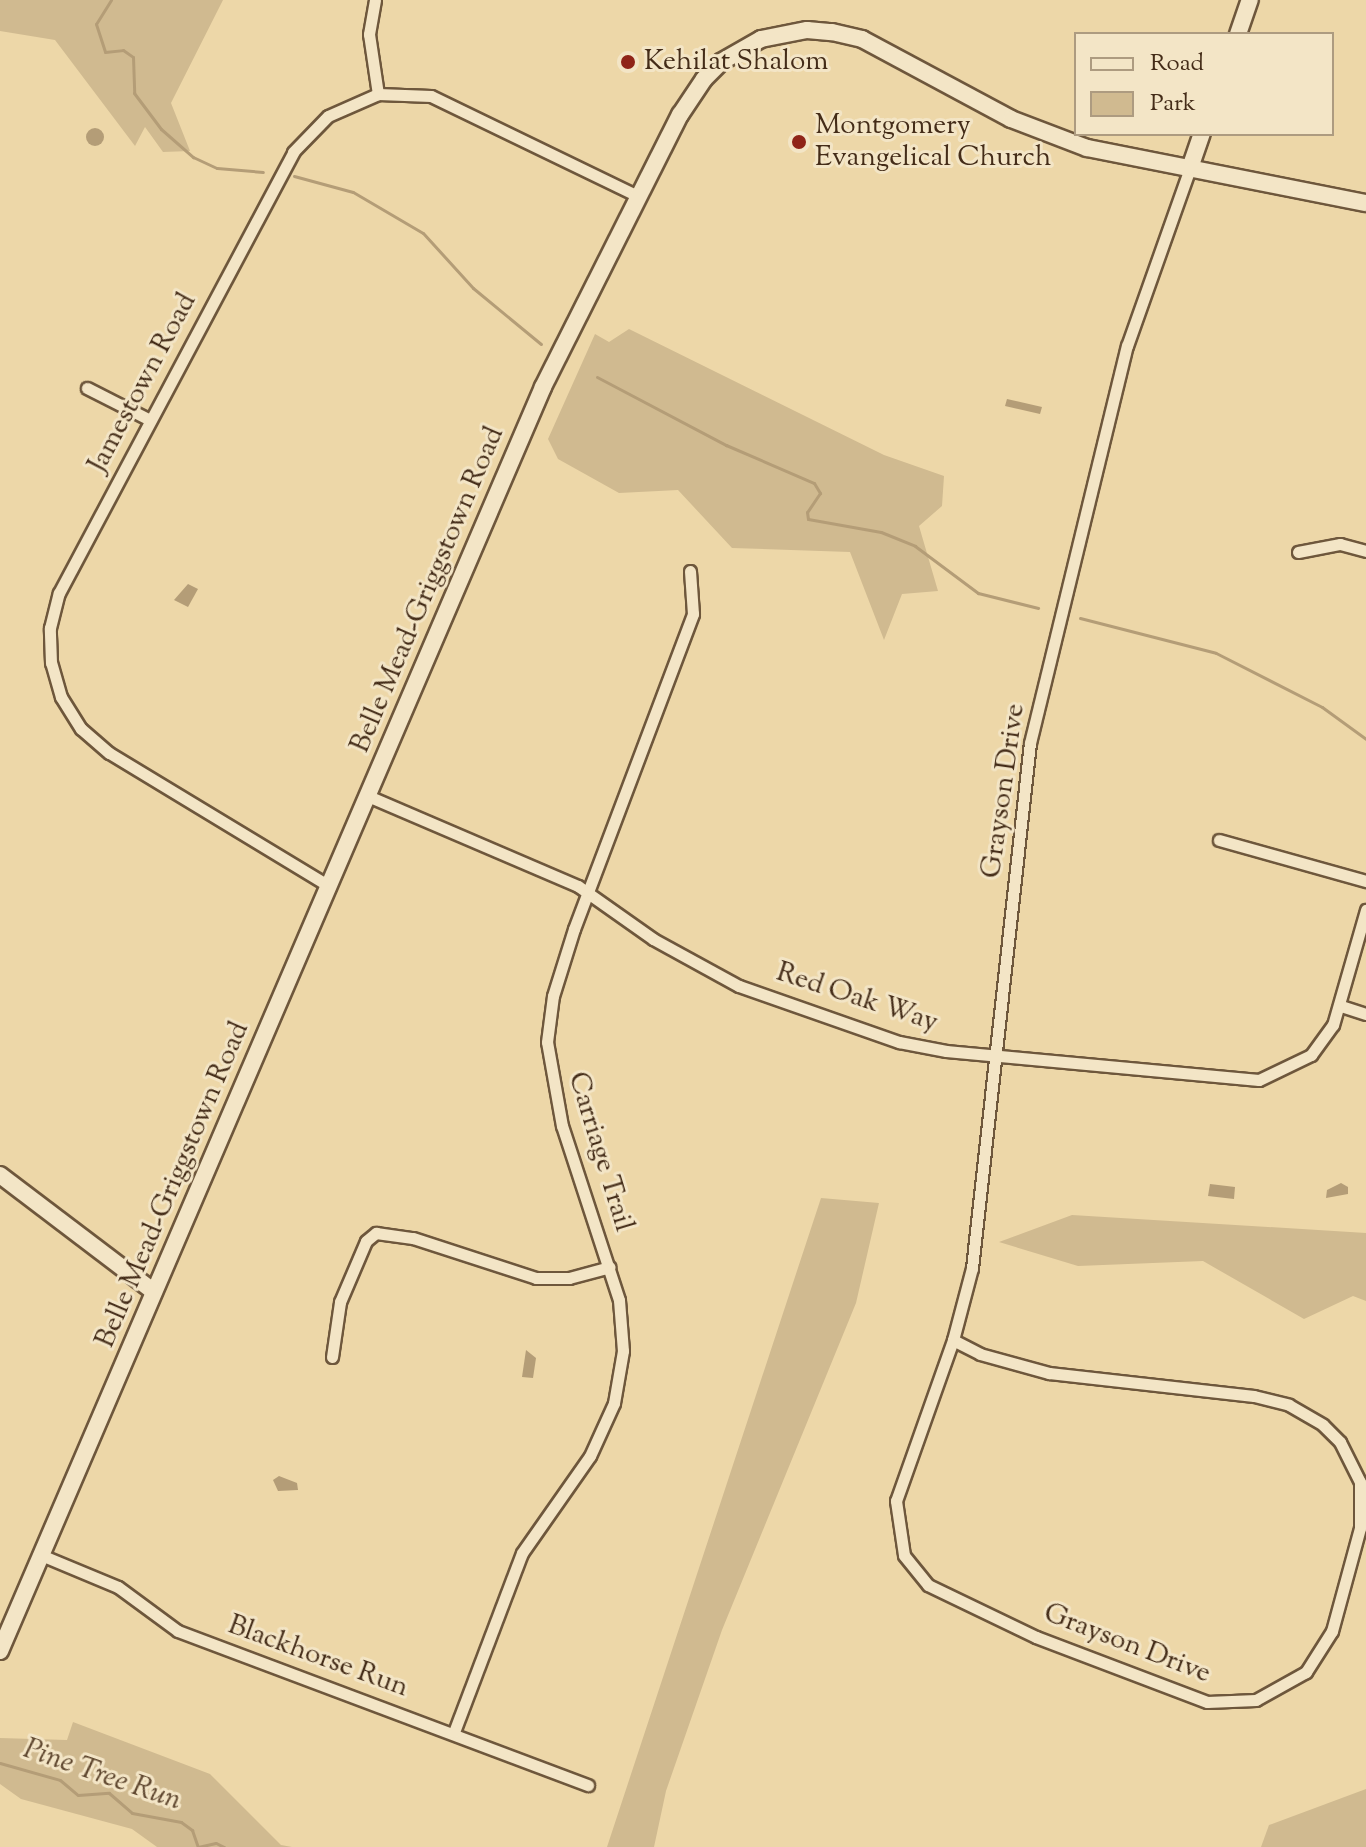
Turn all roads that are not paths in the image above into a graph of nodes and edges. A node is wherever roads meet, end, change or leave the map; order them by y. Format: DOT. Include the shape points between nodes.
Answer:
graph roads {
  1 [pos="375,0"];
  2 [pos="1250,0"];
  3 [pos="1239,32"];
  4 [pos="378,94"];
  5 [pos="1201,136"];
  6 [pos="1190,168"];
  7 [pos="638,196"];
  8 [pos="1366,203"];
  9 [pos="87,388"];
  10 [pos="150,420"];
  11 [pos="1366,551"];
  12 [pos="1298,552"];
  13 [pos="690,571"];
  14 [pos="368,796"];
  15 [pos="1219,840"];
  16 [pos="1366,881"];
  17 [pos="329,886"];
  18 [pos="590,893"];
  19 [pos="1366,910"];
  20 [pos="1341,1006"];
  21 [pos="1366,1014"];
  22 [pos="996,1056"];
  23 [pos="0,1175"];
  24 [pos="610,1267"];
  25 [pos="154,1292"];
  26 [pos="953,1340"];
  27 [pos="332,1357"];
  28 [pos="41,1555"];
  29 [pos="0,1651"];
  30 [pos="454,1732"];
  31 [pos="588,1785"];
  1 -- 4 [label="street" via="369,34"];
  2 -- 3 [label="street"];
  4 -- 7 [label="street, Jamestown Road" via="414,93 449,102"];
  4 -- 10 [label="street, Jamestown Road" via="328,116 293,152"];
  5 -- 6 [label="street"];
  6 -- 7 [label="street, Belle Mead-Griggstown Road" via="1047,135 862,39 807,30 761,39 721,62 680,115"];
  6 -- 8 [label="street, Belle Mead-Griggstown Road"];
  6 -- 22 [label="street, Grayson Drive" via="1127,346 1030,743"];
  7 -- 14 [label="street, Belle Mead-Griggstown Road" via="553,364"];
  9 -- 10 [label="street"];
  10 -- 17 [label="street, Jamestown Road" via="59,593 49,637 54,680 71,715 109,753"];
  11 -- 12 [label="street" via="1340,544"];
  13 -- 18 [label="street, Carriage Trail" via="696,596 693,614"];
  14 -- 17 [label="street, Belle Mead-Griggstown Road"];
  14 -- 18 [label="street, Red Oak Way"];
  15 -- 16 [label="street"];
  17 -- 25 [label="street, Belle Mead-Griggstown Road"];
  18 -- 22 [label="street, Red Oak Way" via="653,939 739,986 899,1042"];
  18 -- 24 [label="street, Carriage Trail" via="553,996 547,1042 562,1126"];
  19 -- 20 [label="street, Red Oak Way"];
  20 -- 21 [label="street"];
  20 -- 22 [label="street, Red Oak Way" via="1311,1055 1259,1080"];
  22 -- 26 [label="street, Grayson Drive" via="972,1268"];
  23 -- 25 [label="street"];
  24 -- 27 [label="street" via="569,1278 536,1278 413,1238 376,1233 366,1241 340,1302"];
  24 -- 30 [label="street, Carriage Trail" via="623,1335 614,1403 590,1456 522,1553"];
  25 -- 28 [label="street, Belle Mead-Griggstown Road"];
  26 -- 26 [label="street, Grayson Drive" via="896,1501 904,1555 928,1585 1036,1637 1207,1702 1256,1700 1306,1672 1332,1631 1360,1528 1360,1482 1340,1442 1323,1425 1289,1405 1254,1396 1049,1373 980,1354"];
  28 -- 29 [label="street, Belle Mead-Griggstown Road"];
  28 -- 30 [label="street, Blackhorse Run" via="118,1587 178,1631"];
  30 -- 31 [label="street, Blackhorse Run"];
}
